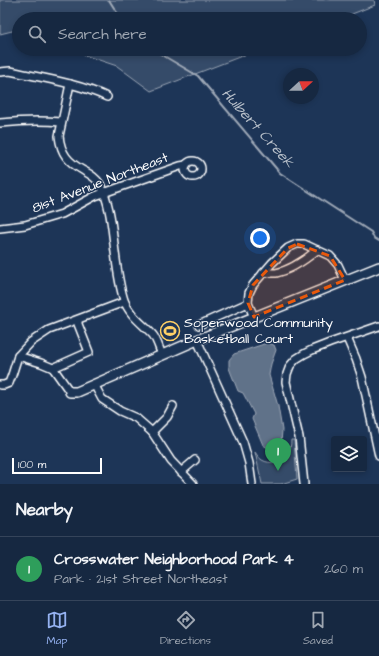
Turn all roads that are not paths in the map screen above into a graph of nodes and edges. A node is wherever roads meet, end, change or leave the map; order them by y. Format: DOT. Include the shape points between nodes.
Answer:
graph roads {
  1 [pos="0,72"];
  2 [pos="70,84"];
  3 [pos="107,97"];
  4 [pos="61,122"];
  5 [pos="0,123"];
  6 [pos="186,165"];
  7 [pos="104,192"];
  8 [pos="0,228"];
  9 [pos="317,250"];
  10 [pos="379,267"];
  11 [pos="263,273"];
  12 [pos="345,280"];
  13 [pos="124,302"];
  14 [pos="248,303"];
  15 [pos="254,317"];
  16 [pos="78,320"];
  17 [pos="199,325"];
  18 [pos="379,326"];
  19 [pos="347,338"];
  20 [pos="196,340"];
  21 [pos="162,354"];
  22 [pos="18,356"];
  23 [pos="53,368"];
  24 [pos="94,384"];
  25 [pos="0,385"];
  26 [pos="70,392"];
  27 [pos="173,406"];
  28 [pos="152,432"];
  29 [pos="379,456"];
  30 [pos="195,460"];
  31 [pos="181,472"];
  32 [pos="193,484"];
  33 [pos="252,484"];
  34 [pos="304,484"];
  1 -- 2 [label="street" via="10,71"];
  2 -- 3 [label="street"];
  2 -- 4 [label="street"];
  4 -- 5 [label="street"];
  4 -- 7 [label="street" via="58,136 62,152 71,163 95,178"];
  6 -- 7 [label="street, 81st Avenue Northeast"];
  7 -- 8 [label="street, 81st Avenue Northeast" via="55,217"];
  7 -- 13 [label="street"];
  9 -- 11 [label="street" via="291,268 276,273"];
  9 -- 11 [label="street" via="304,244 297,244 288,248"];
  9 -- 12 [label="street" via="330,256 338,265"];
  10 -- 12 [label="street"];
  11 -- 14 [label="street" via="253,284"];
  12 -- 15 [label="street"];
  13 -- 16 [label="street"];
  13 -- 21 [label="street" via="136,319 154,336"];
  14 -- 15 [label="street"];
  14 -- 17 [label="street"];
  15 -- 20 [label="street"];
  16 -- 22 [label="street" via="49,330 31,342"];
  16 -- 23 [label="street" via="89,352"];
  18 -- 19 [label="street"];
  19 -- 29 [label="street" via="362,377"];
  19 -- 34 [label="street" via="312,350 296,360 287,374 286,382 299,436"];
  20 -- 21 [label="street"];
  20 -- 33 [label="street" via="243,442"];
  21 -- 24 [label="street"];
  22 -- 23 [label="street"];
  22 -- 25 [label="street" via="9,383"];
  23 -- 26 [label="street"];
  24 -- 26 [label="street" via="77,392"];
  24 -- 28 [label="street" via="102,399 120,412 136,418"];
  27 -- 28 [label="street" via="167,417"];
  28 -- 31 [label="street"];
  30 -- 31 [label="street"];
  31 -- 32 [label="street"];
}
